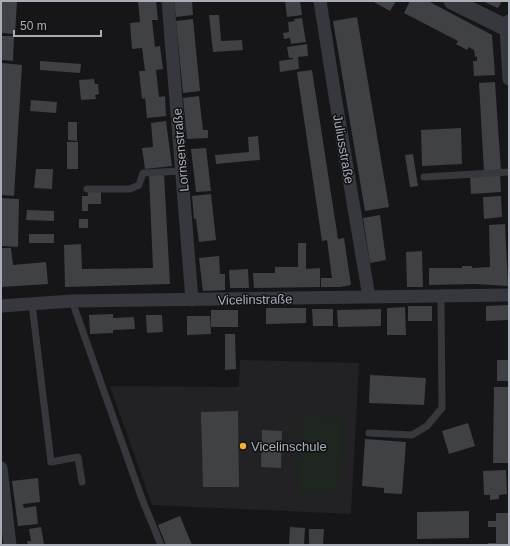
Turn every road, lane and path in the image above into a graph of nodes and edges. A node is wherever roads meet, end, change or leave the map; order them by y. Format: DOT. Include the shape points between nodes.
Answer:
graph roads {
  1 [pos="168,1"];
  2 [pos="320,1"];
  3 [pos="452,1"];
  4 [pos="508,26"];
  5 [pos="509,79"];
  6 [pos="181,171"];
  7 [pos="509,172"];
  8 [pos="424,177"];
  9 [pos="87,190"];
  10 [pos="509,295"];
  11 [pos="441,296"];
  12 [pos="368,297"];
  13 [pos="192,300"];
  14 [pos="72,301"];
  15 [pos="32,304"];
  16 [pos="1,306"];
  17 [pos="369,433"];
  18 [pos="1,468"];
  19 [pos="82,482"];
  20 [pos="10,545"];
  21 [pos="161,545"];
  1 -- 6 [label="street, Lornsenstraße"];
  2 -- 12 [label="street, Juliusstraße"];
  3 -- 4 [label="street"];
  4 -- 5 [label="street"];
  6 -- 9 [label="lane" via="144,173 139,185 130,189"];
  6 -- 13 [label="street, Lornsenstraße"];
  7 -- 8 [label="lane"];
  10 -- 11 [label="street, Vicelinstraße"];
  11 -- 12 [label="street, Vicelinstraße"];
  11 -- 17 [label="lane" via="442,408 427,426 412,435"];
  12 -- 13 [label="street, Vicelinstraße"];
  13 -- 14 [label="street, Vicelinstraße"];
  14 -- 15 [label="street, Vicelinstraße"];
  14 -- 21 [label="lane" via="142,499"];
  15 -- 16 [label="street, Vicelinstraße"];
  15 -- 19 [label="lane" via="51,462 78,457"];
  18 -- 20 [label="street"];
}
